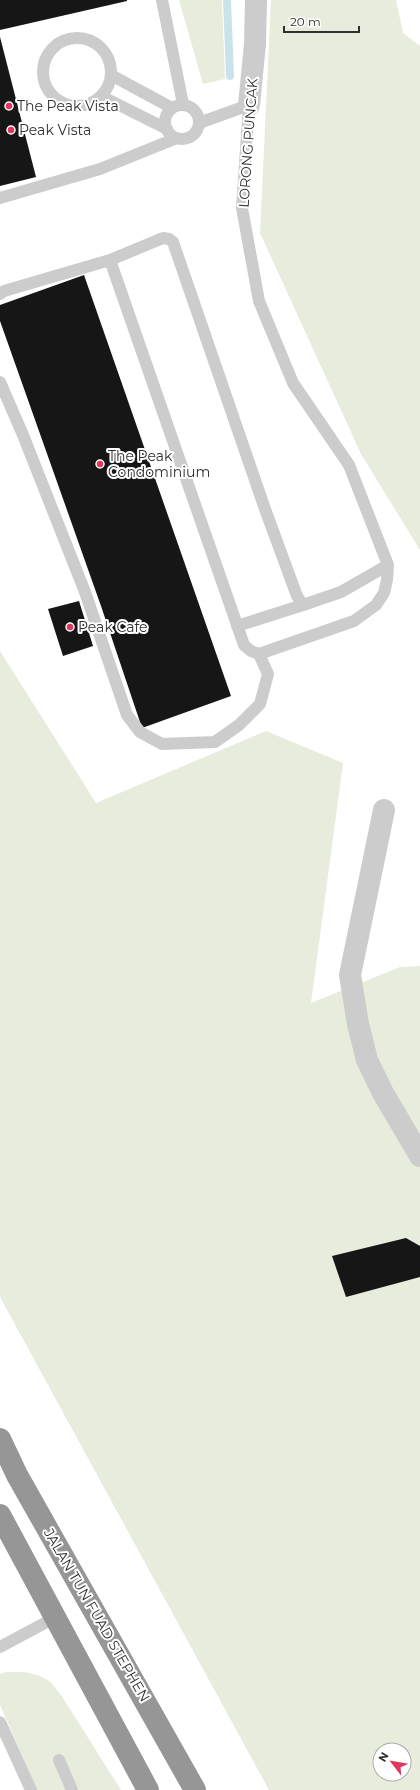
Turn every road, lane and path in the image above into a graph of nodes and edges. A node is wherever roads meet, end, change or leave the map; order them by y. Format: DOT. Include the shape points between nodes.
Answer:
graph roads {
  1 [pos="162,0"];
  2 [pos="256,0"];
  3 [pos="111,75"];
  4 [pos="101,96"];
  5 [pos="178,106"];
  6 [pos="249,106"];
  7 [pos="199,123"];
  8 [pos="167,129"];
  9 [pos="177,138"];
  10 [pos="0,198"];
  11 [pos="110,260"];
  12 [pos="0,294"];
  13 [pos="0,382"];
  14 [pos="388,565"];
  15 [pos="303,605"];
  16 [pos="237,626"];
  17 [pos="259,654"];
  18 [pos="384,810"];
  19 [pos="420,1156"];
  20 [pos="0,1439"];
  21 [pos="0,1515"];
  22 [pos="56,1617"];
  23 [pos="0,1647"];
  24 [pos="0,1722"];
  25 [pos="59,1760"];
  26 [pos="30,1790"];
  27 [pos="72,1790"];
  28 [pos="148,1790"];
  29 [pos="195,1790"];
  1 -- 5 [label="lane"];
  2 -- 6 [label="street, LORONG PUNCAK"];
  3 -- 4 [label="lane" via="108,87"];
  3 -- 4 [label="lane" via="106,54 98,46 78,38 57,44 44,62 45,84 51,95 59,102 81,106 92,103"];
  3 -- 5 [label="lane"];
  4 -- 8 [label="lane"];
  5 -- 7 [label="lane" via="193,108 199,117"];
  5 -- 8 [label="lane" via="166,117"];
  6 -- 7 [label="lane"];
  6 -- 14 [label="lane, LORONG PUNCAK" via="242,208 259,301 293,383 349,465"];
  7 -- 9 [label="lane" via="192,136"];
  8 -- 9 [label="lane"];
  9 -- 10 [label="lane" via="100,169"];
  11 -- 12 [label="lane"];
  11 -- 15 [label="lane" via="163,238 173,242 265,509 297,596"];
  11 -- 16 [label="lane"];
  13 -- 17 [label="lane" via="85,592 127,715 140,732 162,744 215,742 239,725 260,704 268,674"];
  14 -- 15 [label="lane" via="341,592"];
  14 -- 17 [label="lane" via="384,593 376,605 354,621"];
  15 -- 16 [label="lane"];
  16 -- 17 [label="lane" via="244,645"];
  18 -- 19 [label="street" via="350,975 367,1060"];
  20 -- 29 [label="highway, JALAN TUN FUAD STEPHEN" via="17,1475"];
  21 -- 22 [label="highway"];
  22 -- 23 [label="lane"];
  22 -- 28 [label="highway"];
  24 -- 26 [label="lane"];
  25 -- 27 [label="lane"];
}
